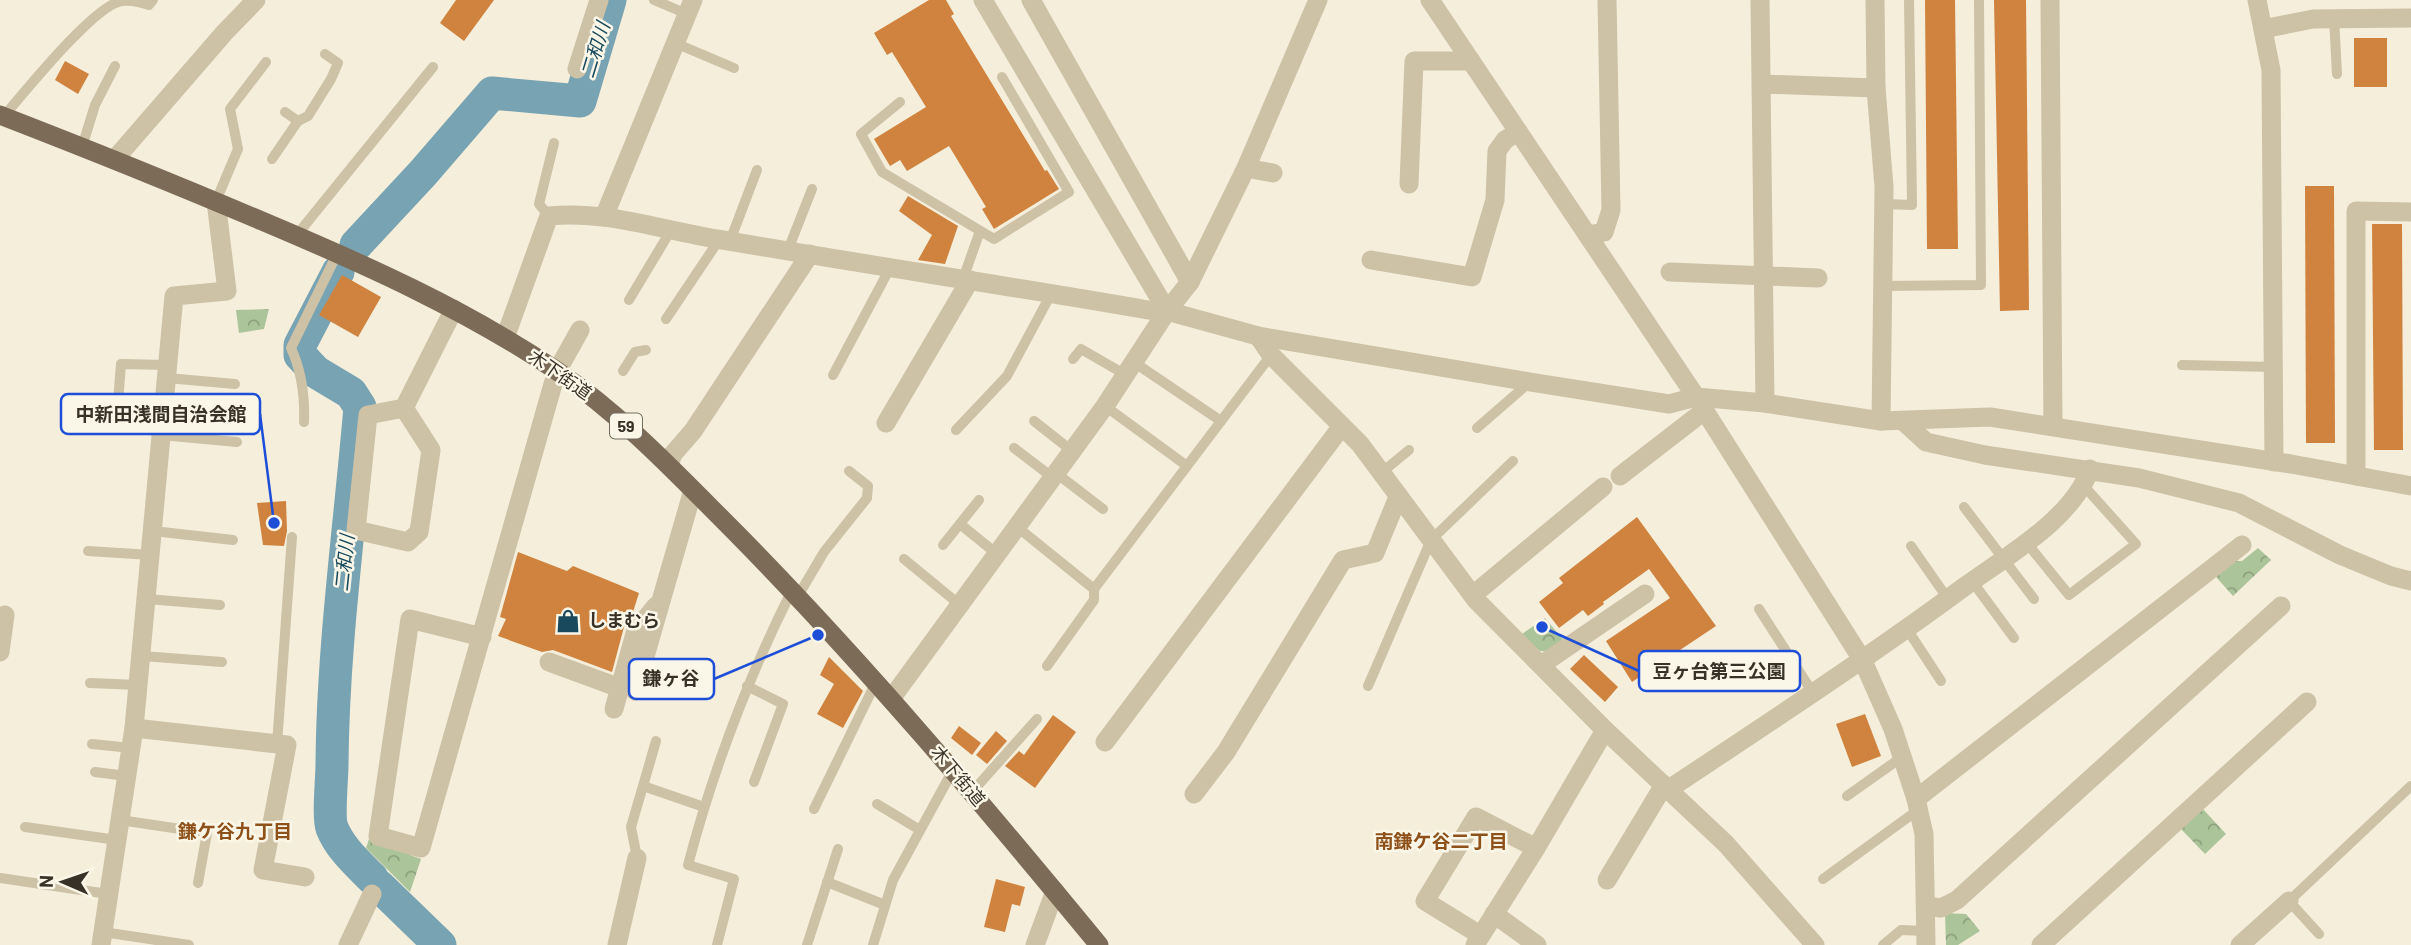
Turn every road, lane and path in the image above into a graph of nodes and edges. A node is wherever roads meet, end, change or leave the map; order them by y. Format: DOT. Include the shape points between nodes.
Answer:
graph roads {
  1 [pos="153,0"];
  2 [pos="256,0"];
  3 [pos="599,0"];
  4 [pos="654,0"];
  5 [pos="983,0"];
  6 [pos="1031,0"];
  7 [pos="1318,0"];
  8 [pos="1430,0"];
  9 [pos="1607,0"];
  10 [pos="1760,0"];
  11 [pos="1875,0"];
  12 [pos="1909,0"];
  13 [pos="1979,0"];
  14 [pos="2050,0"];
  15 [pos="2257,0"];
  16 [pos="690,7"];
  17 [pos="2334,18"];
  18 [pos="2411,19"];
  19 [pos="2263,29"];
  20 [pos="675,43"];
  21 [pos="325,54"];
  22 [pos="1471,61"];
  23 [pos="266,62"];
  24 [pos="115,66"];
  25 [pos="433,67"];
  26 [pos="734,68"];
  27 [pos="576,69"];
  28 [pos="2337,74"];
  29 [pos="1002,76"];
  30 [pos="1762,84"];
  31 [pos="1876,88"];
  32 [pos="900,102"];
  33 [pos="285,112"];
  34 [pos="2,115"];
  35 [pos="298,121"];
  36 [pos="1518,132"];
  37 [pos="554,143"];
  38 [pos="82,147"];
  39 [pos="115,159"];
  40 [pos="272,159"];
  41 [pos="1246,168"];
  42 [pos="757,170"];
  43 [pos="1273,173"];
  44 [pos="1409,184"];
  45 [pos="812,189"];
  46 [pos="216,201"];
  47 [pos="1885,204"];
  48 [pos="2411,212"];
  49 [pos="549,216"];
  50 [pos="604,217"];
  51 [pos="671,230"];
  52 [pos="980,231"];
  53 [pos="1588,235"];
  54 [pos="296,236"];
  55 [pos="724,240"];
  56 [pos="788,250"];
  57 [pos="337,254"];
  58 [pos="810,254"];
  59 [pos="1371,260"];
  60 [pos="890,268"];
  61 [pos="1670,272"];
  62 [pos="1765,276"];
  63 [pos="1818,278"];
  64 [pos="967,280"];
  65 [pos="1190,282"];
  66 [pos="1883,286"];
  67 [pos="1051,293"];
  68 [pos="629,300"];
  69 [pos="454,309"];
  70 [pos="1167,311"];
  71 [pos="666,319"];
  72 [pos="580,330"];
  73 [pos="1258,336"];
  74 [pos="505,338"];
  75 [pos="646,350"];
  76 [pos="1271,355"];
  77 [pos="1073,359"];
  78 [pos="2182,365"];
  79 [pos="2274,367"];
  80 [pos="1131,369"];
  81 [pos="167,371"];
  82 [pos="558,371"];
  83 [pos="623,371"];
  84 [pos="833,375"];
  85 [pos="1530,382"];
  86 [pos="235,384"];
  87 [pos="1765,403"];
  88 [pos="1700,404"];
  89 [pos="1105,406"];
  90 [pos="404,408"];
  91 [pos="1034,421"];
  92 [pos="1221,421"];
  93 [pos="1881,421"];
  94 [pos="1903,421"];
  95 [pos="304,422"];
  96 [pos="886,423"];
  97 [pos="1342,426"];
  98 [pos="2053,426"];
  99 [pos="1477,428"];
  100 [pos="956,430"];
  101 [pos="162,433"];
  102 [pos="237,442"];
  103 [pos="1014,448"];
  104 [pos="1409,450"];
  105 [pos="1072,451"];
  106 [pos="1513,461"];
  107 [pos="2274,462"];
  108 [pos="669,465"];
  109 [pos="1186,466"];
  110 [pos="849,471"];
  111 [pos="1381,473"];
  112 [pos="1054,475"];
  113 [pos="2356,475"];
  114 [pos="1620,476"];
  115 [pos="2087,478"];
  116 [pos="2411,486"];
  117 [pos="1603,487"];
  118 [pos="693,490"];
  119 [pos="1398,497"];
  120 [pos="979,500"];
  121 [pos="1964,507"];
  122 [pos="1103,509"];
  123 [pos="960,524"];
  124 [pos="1017,527"];
  125 [pos="153,531"];
  126 [pos="292,537"];
  127 [pos="233,540"];
  128 [pos="1432,540"];
  129 [pos="2026,542"];
  130 [pos="943,545"];
  131 [pos="2242,545"];
  132 [pos="1911,546"];
  133 [pos="88,551"];
  134 [pos="997,554"];
  135 [pos="151,555"];
  136 [pos="904,559"];
  137 [pos="2004,559"];
  138 [pos="2411,581"];
  139 [pos="1972,582"];
  140 [pos="1094,589"];
  141 [pos="795,593"];
  142 [pos="1645,594"];
  143 [pos="1473,595"];
  144 [pos="147,599"];
  145 [pos="1948,599"];
  146 [pos="2034,599"];
  147 [pos="220,605"];
  148 [pos="960,606"];
  149 [pos="2281,606"];
  150 [pos="1759,609"];
  151 [pos="5,615"];
  152 [pos="1907,629"];
  153 [pos="482,637"];
  154 [pos="2014,638"];
  155 [pos="0,652"];
  156 [pos="142,656"];
  157 [pos="1863,660"];
  158 [pos="222,662"];
  159 [pos="549,662"];
  160 [pos="1541,665"];
  161 [pos="1047,666"];
  162 [pos="1941,681"];
  163 [pos="876,682"];
  164 [pos="90,683"];
  165 [pos="138,685"];
  166 [pos="747,686"];
  167 [pos="1368,686"];
  168 [pos="627,690"];
  169 [pos="1813,693"];
  170 [pos="891,699"];
  171 [pos="2307,702"];
  172 [pos="614,709"];
  173 [pos="1037,719"];
  174 [pos="134,728"];
  175 [pos="1605,730"];
  176 [pos="656,741"];
  177 [pos="1105,742"];
  178 [pos="92,744"];
  179 [pos="277,744"];
  180 [pos="131,748"];
  181 [pos="1903,757"];
  182 [pos="953,770"];
  183 [pos="95,772"];
  184 [pos="127,776"];
  185 [pos="754,782"];
  186 [pos="643,786"];
  187 [pos="2411,786"];
  188 [pos="1666,787"];
  189 [pos="972,792"];
  190 [pos="1194,794"];
  191 [pos="1847,796"];
  192 [pos="877,804"];
  193 [pos="1917,804"];
  194 [pos="704,807"];
  195 [pos="814,809"];
  196 [pos="24,827"];
  197 [pos="119,830"];
  198 [pos="920,830"];
  199 [pos="1536,848"];
  200 [pos="838,849"];
  201 [pos="637,858"];
  202 [pos="305,877"];
  203 [pos="0,878"];
  204 [pos="1823,879"];
  205 [pos="1607,880"];
  206 [pos="827,882"];
  207 [pos="198,883"];
  208 [pos="1055,891"];
  209 [pos="108,894"];
  210 [pos="372,894"];
  211 [pos="2289,901"];
  212 [pos="885,905"];
  213 [pos="1927,906"];
  214 [pos="1494,914"];
  215 [pos="2319,934"];
  216 [pos="1926,938"];
  217 [pos="102,939"];
  218 [pos="1478,940"];
  219 [pos="189,945"];
  220 [pos="348,945"];
  221 [pos="617,945"];
  222 [pos="717,945"];
  223 [pos="807,945"];
  224 [pos="873,945"];
  225 [pos="1035,945"];
  226 [pos="1098,945"];
  227 [pos="1537,945"];
  228 [pos="1815,945"];
  229 [pos="1884,945"];
  230 [pos="2041,945"];
  231 [pos="2240,945"];
  1 -- 34 [label="lane" via="149,5 120,1 104,8"];
  2 -- 39 [label="street"];
  3 -- 27 [label="street"];
  4 -- 16 [label="lane"];
  5 -- 70 [label="street"];
  6 -- 65 [label="street"];
  7 -- 41 [label="street"];
  8 -- 22 [label="street"];
  9 -- 53 [label="street" via="1611,210 1604,232"];
  10 -- 30 [label="street"];
  11 -- 31 [label="street"];
  12 -- 47 [label="lane" via="1912,205"];
  13 -- 66 [label="lane" via="1981,285"];
  14 -- 98 [label="street"];
  15 -- 19 [label="street"];
  16 -- 20 [label="street"];
  17 -- 18 [label="street"];
  17 -- 19 [label="street"];
  17 -- 28 [label="lane"];
  19 -- 79 [label="street" via="2271,70"];
  20 -- 26 [label="lane"];
  20 -- 50 [label="street"];
  21 -- 35 [label="lane" via="338,63 308,116"];
  22 -- 36 [label="street"];
  22 -- 44 [label="street" via="1414,61"];
  23 -- 46 [label="lane" via="230,109 238,149"];
  24 -- 38 [label="lane" via="95,105"];
  25 -- 54 [label="lane"];
  29 -- 52 [label="lane" via="1069,192 994,239"];
  30 -- 31 [label="street"];
  30 -- 62 [label="street"];
  31 -- 47 [label="street"];
  32 -- 52 [label="lane" via="861,134 882,172"];
  33 -- 35 [label="lane"];
  34 -- 38 [label="main road, 木下街道 / 59"];
  35 -- 40 [label="lane"];
  36 -- 53 [label="street"];
  36 -- 59 [label="street" via="1497,151 1495,200 1472,277"];
  37 -- 49 [label="lane" via="539,205"];
  38 -- 39 [label="main road, 木下街道 / 59"];
  39 -- 46 [label="main road, 木下街道 / 59"];
  41 -- 43 [label="street"];
  41 -- 65 [label="street"];
  42 -- 55 [label="lane"];
  45 -- 56 [label="lane"];
  46 -- 54 [label="main road, 木下街道 / 59"];
  46 -- 81 [label="street" via="227,291 174,296"];
  47 -- 66 [label="street"];
  48 -- 113 [label="street" via="2356,211"];
  49 -- 50 [label="street"];
  49 -- 74 [label="street"];
  50 -- 51 [label="street"];
  51 -- 55 [label="street"];
  51 -- 68 [label="lane"];
  52 -- 64 [label="lane"];
  53 -- 88 [label="street"];
  54 -- 57 [label="main road, 木下街道 / 59"];
  55 -- 56 [label="street"];
  55 -- 71 [label="lane"];
  56 -- 58 [label="street"];
  57 -- 69 [label="main road, 木下街道 / 59"];
  57 -- 95 [label="lane" via="291,348 300,366"];
  58 -- 60 [label="street"];
  58 -- 108 [label="street"];
  60 -- 64 [label="street"];
  60 -- 84 [label="lane"];
  61 -- 62 [label="street"];
  62 -- 63 [label="street"];
  62 -- 87 [label="street"];
  64 -- 67 [label="street"];
  64 -- 96 [label="street"];
  65 -- 70 [label="street"];
  66 -- 93 [label="street"];
  67 -- 70 [label="street"];
  67 -- 100 [label="lane" via="1007,376"];
  69 -- 74 [label="main road, 木下街道 / 59"];
  69 -- 90 [label="street"];
  70 -- 73 [label="street"];
  70 -- 80 [label="street"];
  72 -- 82 [label="street"];
  73 -- 76 [label="street"];
  73 -- 85 [label="street"];
  74 -- 82 [label="main road, 木下街道 / 59"];
  75 -- 83 [label="lane" via="635,352"];
  76 -- 92 [label="lane"];
  76 -- 97 [label="street"];
  77 -- 80 [label="lane" via="1081,349"];
  78 -- 79 [label="lane"];
  79 -- 107 [label="street"];
  80 -- 89 [label="street"];
  80 -- 92 [label="lane"];
  81 -- 86 [label="lane"];
  81 -- 101 [label="street"];
  81 -- 101 [label="lane" via="121,364 116,428"];
  82 -- 108 [label="main road, 木下街道 / 59"];
  82 -- 153 [label="street"];
  85 -- 88 [label="street" via="1669,404"];
  85 -- 99 [label="lane"];
  87 -- 88 [label="street"];
  87 -- 93 [label="street"];
  88 -- 114 [label="street"];
  88 -- 157 [label="street"];
  89 -- 105 [label="street"];
  89 -- 109 [label="lane"];
  90 -- 90 [label="street" via="368,415 356,530 408,542 419,532 431,450"];
  91 -- 105 [label="lane"];
  92 -- 109 [label="lane"];
  93 -- 94 [label="street"];
  94 -- 98 [label="street" via="1990,417"];
  94 -- 115 [label="street" via="1926,442"];
  97 -- 111 [label="street"];
  97 -- 177 [label="street"];
  98 -- 107 [label="street"];
  101 -- 102 [label="lane"];
  101 -- 125 [label="street"];
  103 -- 112 [label="lane"];
  104 -- 111 [label="lane"];
  105 -- 112 [label="street"];
  106 -- 128 [label="lane"];
  107 -- 113 [label="street"];
  108 -- 118 [label="main road, 木下街道 / 59"];
  109 -- 140 [label="lane"];
  110 -- 141 [label="lane" via="868,486 867,498"];
  111 -- 119 [label="street"];
  112 -- 122 [label="lane"];
  112 -- 124 [label="street"];
  113 -- 116 [label="street"];
  115 -- 129 [label="street" via="2056,517"];
  115 -- 129 [label="lane" via="2136,544 2069,595"];
  115 -- 138 [label="street" via="2139,478 2239,503 2340,555"];
  117 -- 143 [label="street"];
  118 -- 141 [label="main road, 木下街道 / 59"];
  118 -- 168 [label="street" via="662,599 636,630"];
  119 -- 128 [label="street"];
  119 -- 190 [label="street" via="1375,553 1343,559 1226,752"];
  120 -- 123 [label="lane"];
  121 -- 137 [label="lane"];
  123 -- 130 [label="lane"];
  123 -- 134 [label="lane"];
  124 -- 134 [label="street"];
  124 -- 140 [label="lane"];
  125 -- 127 [label="lane"];
  125 -- 135 [label="street"];
  126 -- 179 [label="lane"];
  128 -- 143 [label="street"];
  128 -- 167 [label="lane"];
  129 -- 137 [label="street"];
  131 -- 193 [label="street"];
  132 -- 145 [label="lane"];
  133 -- 135 [label="lane"];
  134 -- 148 [label="street"];
  135 -- 144 [label="street"];
  136 -- 148 [label="lane"];
  137 -- 139 [label="street"];
  137 -- 146 [label="lane"];
  139 -- 145 [label="street"];
  139 -- 154 [label="lane"];
  140 -- 161 [label="lane" via="1094,600"];
  141 -- 163 [label="main road, 木下街道 / 59"];
  141 -- 166 [label="lane"];
  142 -- 160 [label="street"];
  143 -- 160 [label="street"];
  144 -- 147 [label="lane"];
  144 -- 156 [label="street"];
  145 -- 152 [label="street"];
  148 -- 170 [label="street"];
  149 -- 213 [label="street" via="1957,900 1941,908"];
  150 -- 169 [label="lane"];
  151 -- 155 [label="street"];
  152 -- 157 [label="street"];
  152 -- 162 [label="lane"];
  153 -- 153 [label="street" via="421,848 378,836 410,619"];
  156 -- 158 [label="lane"];
  156 -- 165 [label="street"];
  157 -- 169 [label="street"];
  157 -- 181 [label="street"];
  159 -- 168 [label="street"];
  160 -- 175 [label="street"];
  163 -- 170 [label="main road, 木下街道 / 59"];
  163 -- 195 [label="lane"];
  164 -- 165 [label="lane"];
  165 -- 174 [label="street"];
  166 -- 185 [label="lane" via="783,704"];
  166 -- 194 [label="lane"];
  168 -- 172 [label="street"];
  169 -- 188 [label="street"];
  170 -- 182 [label="main road, 木下街道 / 59"];
  171 -- 230 [label="street"];
  173 -- 189 [label="lane"];
  174 -- 179 [label="street"];
  174 -- 180 [label="street"];
  175 -- 188 [label="street"];
  175 -- 199 [label="street"];
  176 -- 186 [label="lane"];
  178 -- 180 [label="lane"];
  179 -- 202 [label="street" via="287,745 263,870"];
  180 -- 184 [label="street"];
  181 -- 191 [label="lane"];
  181 -- 193 [label="street"];
  182 -- 189 [label="main road, 木下街道 / 59"];
  182 -- 198 [label="lane"];
  183 -- 184 [label="lane"];
  184 -- 197 [label="street"];
  186 -- 194 [label="lane"];
  186 -- 201 [label="lane" via="631,827"];
  187 -- 211 [label="lane"];
  188 -- 205 [label="street"];
  188 -- 228 [label="street" via="1726,844"];
  189 -- 208 [label="main road, 木下街道 / 59"];
  192 -- 198 [label="lane"];
  193 -- 204 [label="lane"];
  193 -- 213 [label="street" via="1924,834"];
  194 -- 222 [label="lane" via="688,865 734,879"];
  196 -- 197 [label="lane"];
  197 -- 207 [label="lane" via="206,833"];
  197 -- 209 [label="street"];
  198 -- 212 [label="lane"];
  199 -- 214 [label="street"];
  199 -- 218 [label="street" via="1476,817 1425,901"];
  200 -- 206 [label="lane"];
  201 -- 221 [label="street"];
  203 -- 209 [label="lane"];
  206 -- 212 [label="lane"];
  206 -- 223 [label="lane"];
  208 -- 225 [label="street"];
  208 -- 226 [label="main road, 木下街道 / 59"];
  209 -- 217 [label="street"];
  210 -- 220 [label="street"];
  211 -- 215 [label="lane"];
  211 -- 231 [label="street"];
  212 -- 224 [label="lane"];
  213 -- 216 [label="street"];
  214 -- 218 [label="street"];
  214 -- 227 [label="street"];
  216 -- 229 [label="lane" via="1901,930"];
  217 -- 219 [label="lane"];
}
